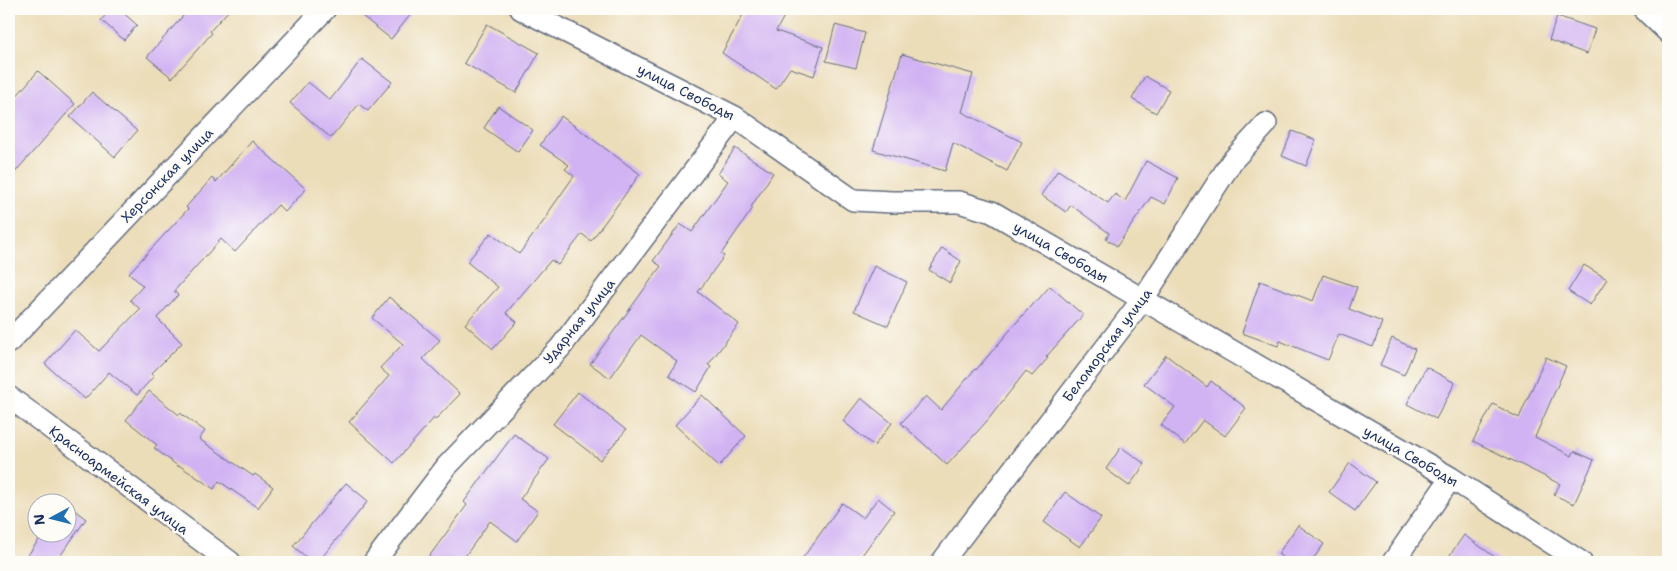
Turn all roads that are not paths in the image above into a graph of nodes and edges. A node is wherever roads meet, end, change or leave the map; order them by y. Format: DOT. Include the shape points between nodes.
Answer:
graph roads {
  1 [pos="325,9"];
  2 [pos="520,9"];
  3 [pos="1644,9"];
  4 [pos="1668,32"];
  5 [pos="735,117"];
  6 [pos="1266,124"];
  7 [pos="1143,299"];
  8 [pos="9,342"];
  9 [pos="9,397"];
  10 [pos="1451,478"];
  11 [pos="230,562"];
  12 [pos="374,562"];
  13 [pos="942,562"];
  14 [pos="1393,562"];
  15 [pos="1581,562"];
  1 -- 8 [label="street, Херсонская улица"];
  2 -- 5 [label="street, улица Свободы"];
  3 -- 4 [label="street"];
  5 -- 7 [label="street, улица Свободы" via="853,200 959,202 992,212"];
  5 -- 12 [label="street, Ударная улица" via="560,348 447,466"];
  6 -- 7 [label="street, Беломорская улица" via="1232,161"];
  7 -- 10 [label="street, улица Свободы"];
  7 -- 13 [label="street, Беломорская улица"];
  9 -- 11 [label="street, Красноармейская улица"];
  10 -- 14 [label="street"];
  10 -- 15 [label="street, улица Свободы"];
}
